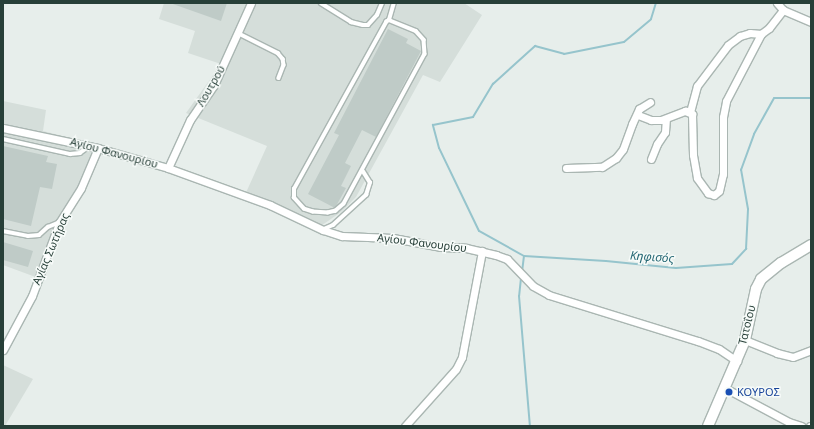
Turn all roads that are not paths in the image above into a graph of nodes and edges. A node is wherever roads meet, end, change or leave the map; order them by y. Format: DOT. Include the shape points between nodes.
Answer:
graph roads {
  1 [pos="251,3"];
  2 [pos="320,3"];
  3 [pos="382,3"];
  4 [pos="394,3"];
  5 [pos="776,3"];
  6 [pos="783,10"];
  7 [pos="389,20"];
  8 [pos="811,22"];
  9 [pos="238,33"];
  10 [pos="761,34"];
  11 [pos="279,78"];
  12 [pos="650,102"];
  13 [pos="690,112"];
  14 [pos="638,115"];
  15 [pos="666,119"];
  16 [pos="3,128"];
  17 [pos="3,139"];
  18 [pos="89,146"];
  19 [pos="98,148"];
  20 [pos="651,159"];
  21 [pos="168,168"];
  22 [pos="566,168"];
  23 [pos="363,172"];
  24 [pos="59,223"];
  25 [pos="323,230"];
  26 [pos="3,231"];
  27 [pos="811,245"];
  28 [pos="482,251"];
  29 [pos="744,340"];
  30 [pos="3,350"];
  31 [pos="811,350"];
  32 [pos="737,361"];
  33 [pos="725,388"];
  34 [pos="405,426"];
  35 [pos="708,426"];
  36 [pos="801,426"];
  1 -- 9 [label="street, Λουτρού"];
  2 -- 3 [label="lane" via="351,22 363,25 368,25 377,15"];
  4 -- 7 [label="lane"];
  5 -- 6 [label="street"];
  6 -- 8 [label="street"];
  6 -- 10 [label="street" via="770,28"];
  7 -- 23 [label="lane" via="416,31 424,40 425,54"];
  7 -- 23 [label="lane" via="294,189 294,198 304,209 313,212 336,211 344,204"];
  9 -- 11 [label="lane" via="278,53 283,59 284,66"];
  9 -- 21 [label="street, Λουτρού" via="214,85 190,120"];
  10 -- 13 [label="street" via="750,33 740,36 728,45 697,86"];
  10 -- 13 [label="street" via="726,101 723,117 723,174 719,191 714,195 708,193 697,178 693,155 693,117"];
  12 -- 14 [label="street" via="639,110"];
  13 -- 15 [label="street" via="681,112"];
  14 -- 15 [label="street" via="651,120"];
  14 -- 22 [label="street" via="623,149 609,163 602,167"];
  15 -- 20 [label="street" via="665,132"];
  16 -- 18 [label="street, Αγίου Φανουρίου"];
  17 -- 18 [label="lane" via="70,154 80,153"];
  18 -- 19 [label="street, Αγίου Φανουρίου"];
  19 -- 21 [label="street, Αγίου Φανουρίου"];
  19 -- 24 [label="street, Αγίας Σωτήρας" via="81,188"];
  21 -- 25 [label="street, Αγίου Φανουρίου" via="270,205"];
  23 -- 25 [label="lane" via="370,183 366,195 333,225"];
  24 -- 26 [label="lane" via="48,227 39,235 28,236"];
  24 -- 30 [label="street, Αγίας Σωτήρας" via="32,296"];
  25 -- 28 [label="street, Αγίου Φανουρίου" via="342,236 377,236"];
  27 -- 29 [label="main road, Τατοΐου" via="762,278 756,289"];
  28 -- 32 [label="street, Αγίου Φανουρίου" via="507,259 533,286 564,301 719,349"];
  28 -- 34 [label="street" via="462,357 456,369"];
  29 -- 31 [label="street" via="793,357"];
  29 -- 32 [label="main road, Τατοΐου"];
  32 -- 33 [label="main road, Τατοΐου"];
  33 -- 35 [label="main road, Τατοΐου"];
  33 -- 36 [label="street"];
}
